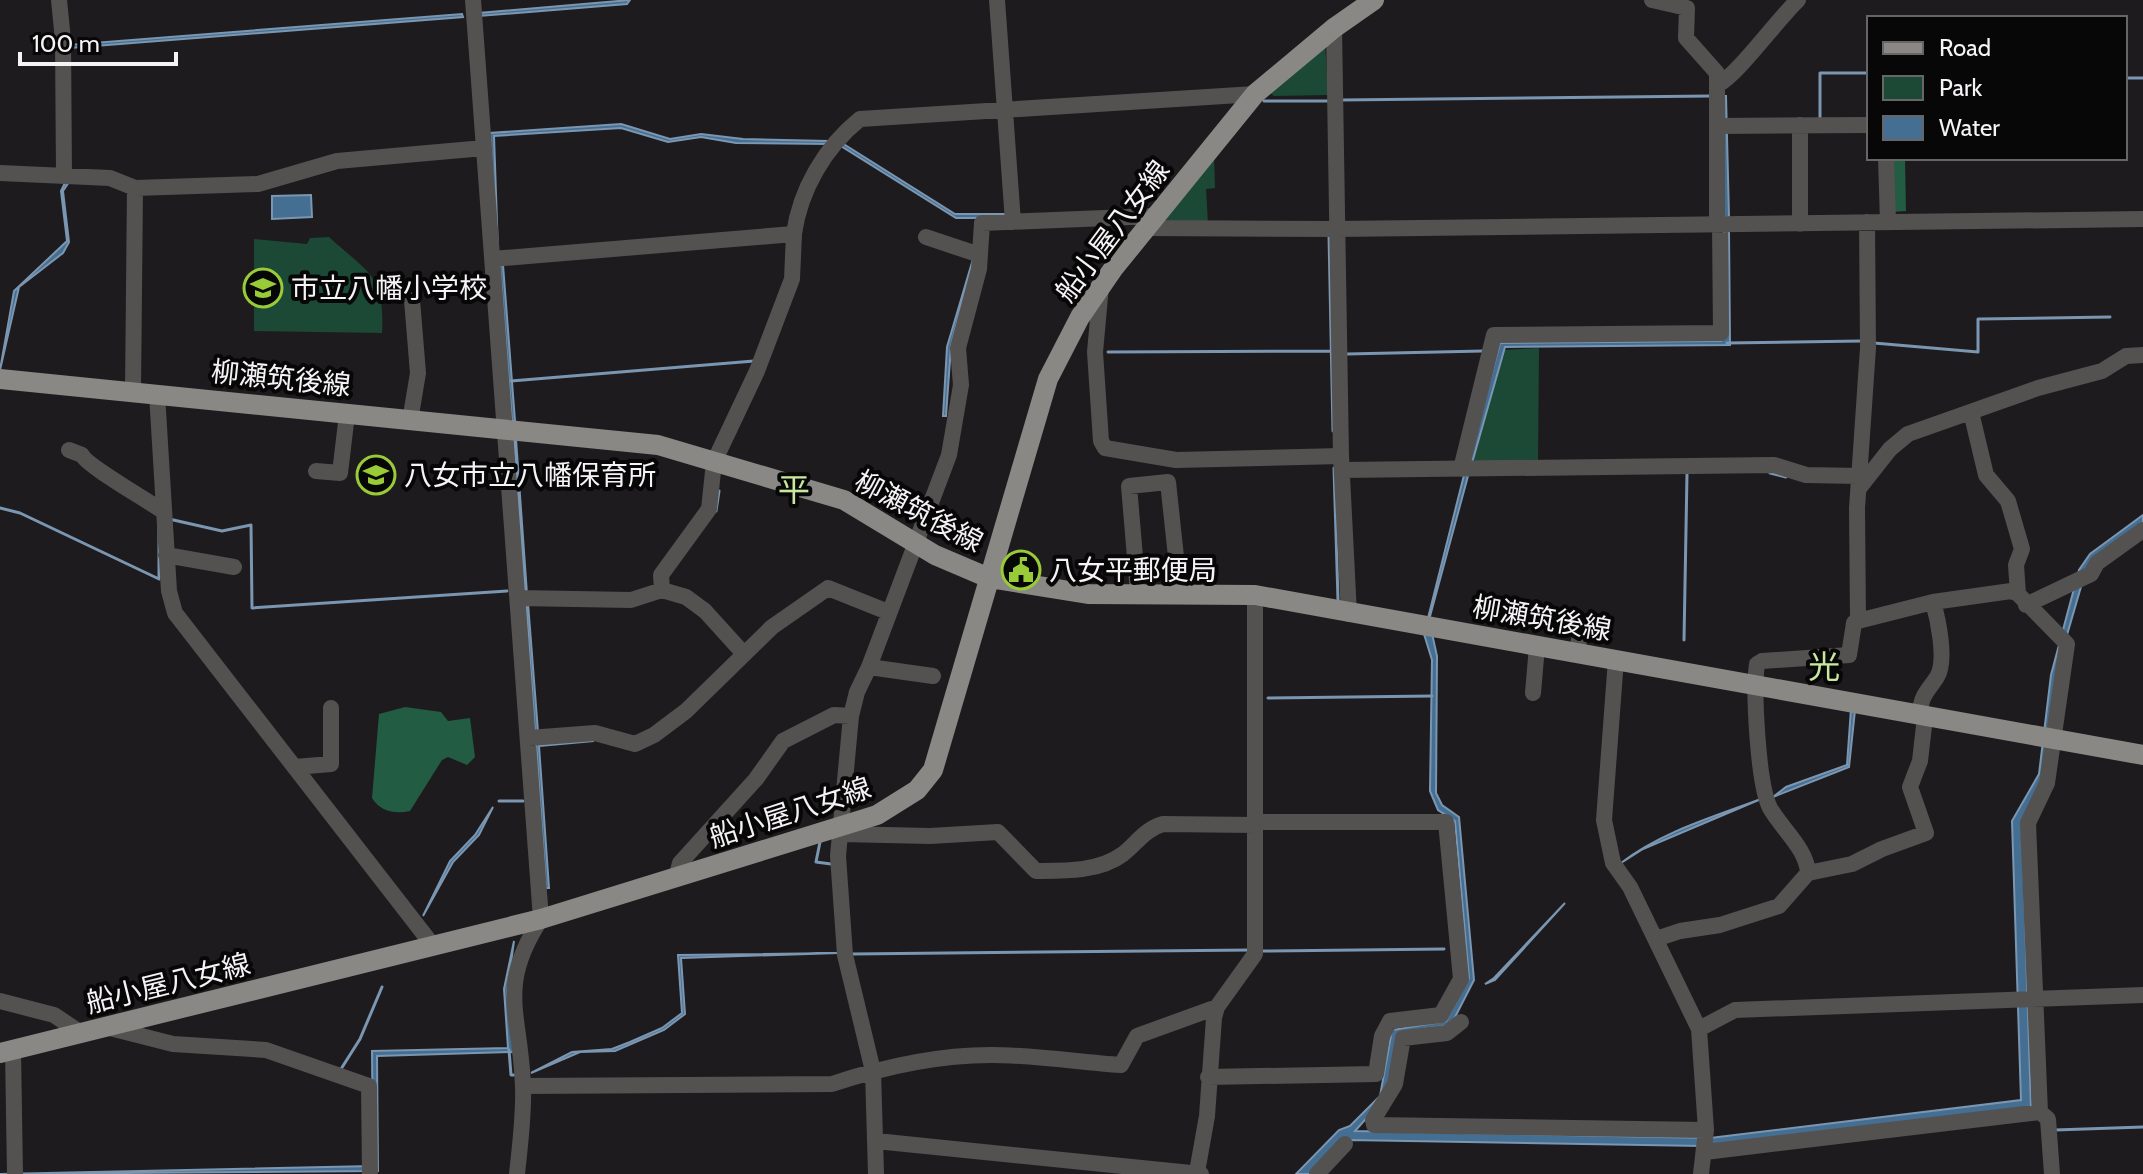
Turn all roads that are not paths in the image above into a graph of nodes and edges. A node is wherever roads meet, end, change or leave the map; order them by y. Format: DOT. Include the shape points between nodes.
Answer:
graph roads {
  1 [pos="59,0"];
  2 [pos="473,0"];
  3 [pos="997,0"];
  4 [pos="1374,0"];
  5 [pos="1652,0"];
  6 [pos="1798,0"];
  7 [pos="1334,28"];
  8 [pos="1719,84"];
  9 [pos="1255,94"];
  10 [pos="1005,110"];
  11 [pos="1800,125"];
  12 [pos="1867,125"];
  13 [pos="1717,126"];
  14 [pos="484,148"];
  15 [pos="1886,160"];
  16 [pos="0,173"];
  17 [pos="64,176"];
  18 [pos="135,188"];
  19 [pos="2143,219"];
  20 [pos="1013,222"];
  21 [pos="1151,222"];
  22 [pos="1867,222"];
  23 [pos="1888,222"];
  24 [pos="1800,224"];
  25 [pos="1718,225"];
  26 [pos="1336,229"];
  27 [pos="794,234"];
  28 [pos="926,237"];
  29 [pos="980,255"];
  30 [pos="492,259"];
  31 [pos="1101,286"];
  32 [pos="411,288"];
  33 [pos="2143,355"];
  34 [pos="0,379"];
  35 [pos="133,390"];
  36 [pos="157,394"];
  37 [pos="1971,412"];
  38 [pos="347,414"];
  39 [pos="410,421"];
  40 [pos="505,431"];
  41 [pos="69,450"];
  42 [pos="714,462"];
  43 [pos="1341,463"];
  44 [pos="1461,469"];
  45 [pos="316,471"];
  46 [pos="1860,481"];
  47 [pos="164,512"];
  48 [pos="2143,530"];
  49 [pos="914,541"];
  50 [pos="166,555"];
  51 [pos="234,567"];
  52 [pos="989,578"];
  53 [pos="662,590"];
  54 [pos="1138,593"];
  55 [pos="1180,594"];
  56 [pos="1255,595"];
  57 [pos="518,598"];
  58 [pos="2022,600"];
  59 [pos="1933,602"];
  60 [pos="888,612"];
  61 [pos="1349,614"];
  62 [pos="1858,621"];
  63 [pos="1581,629"];
  64 [pos="1537,646"];
  65 [pos="1577,652"];
  66 [pos="744,654"];
  67 [pos="1616,659"];
  68 [pos="869,667"];
  69 [pos="933,676"];
  70 [pos="1754,684"];
  71 [pos="1533,693"];
  72 [pos="331,708"];
  73 [pos="851,716"];
  74 [pos="1922,716"];
  75 [pos="529,738"];
  76 [pos="2049,738"];
  77 [pos="2143,755"];
  78 [pos="295,767"];
  79 [pos="1255,824"];
  80 [pos="842,830"];
  81 [pos="1808,873"];
  82 [pos="676,878"];
  83 [pos="541,919"];
  84 [pos="1656,939"];
  85 [pos="434,947"];
  86 [pos="2143,995"];
  87 [pos="2027,1000"];
  88 [pos="0,1001"];
  89 [pos="1217,1007"];
  90 [pos="1461,1022"];
  91 [pos="106,1027"];
  92 [pos="1699,1029"];
  93 [pos="81,1033"];
  94 [pos="6,1052"];
  95 [pos="873,1071"];
  96 [pos="1208,1077"];
  97 [pos="523,1086"];
  98 [pos="2040,1112"];
  99 [pos="1706,1130"];
  100 [pos="876,1141"];
  101 [pos="1345,1144"];
  102 [pos="1705,1152"];
  103 [pos="370,1171"];
  104 [pos="1128,1171"];
  105 [pos="14,1172"];
  106 [pos="1199,1173"];
  107 [pos="517,1174"];
  108 [pos="876,1174"];
  109 [pos="1317,1174"];
  110 [pos="1701,1174"];
  111 [pos="2052,1174"];
  1 -- 17 [label="street"];
  2 -- 14 [label="street"];
  3 -- 10 [label="street"];
  4 -- 7 [label="main road, 船小屋八女線"];
  5 -- 8 [label="street" via="1687,8 1686,38 1717,73"];
  6 -- 8 [label="street"];
  7 -- 9 [label="main road, 船小屋八女線"];
  7 -- 26 [label="street"];
  8 -- 13 [label="street"];
  9 -- 10 [label="street"];
  9 -- 21 [label="main road, 船小屋八女線"];
  10 -- 20 [label="street"];
  10 -- 27 [label="street" via="860,119 847,129 802,193"];
  11 -- 12 [label="street"];
  11 -- 13 [label="street"];
  11 -- 24 [label="street"];
  13 -- 25 [label="street"];
  14 -- 18 [label="street" via="337,161 258,184"];
  14 -- 30 [label="street"];
  15 -- 23 [label="street"];
  16 -- 17 [label="street"];
  17 -- 18 [label="street" via="110,178"];
  18 -- 35 [label="street"];
  19 -- 23 [label="street"];
  20 -- 21 [label="street"];
  20 -- 29 [label="street" via="982,223"];
  21 -- 26 [label="street"];
  21 -- 31 [label="main road, 船小屋八女線"];
  22 -- 23 [label="street"];
  22 -- 24 [label="street"];
  22 -- 46 [label="street" via="1868,348"];
  24 -- 25 [label="street"];
  25 -- 26 [label="street"];
  25 -- 44 [label="street" via="1721,333 1494,335"];
  26 -- 43 [label="street"];
  27 -- 30 [label="street"];
  27 -- 42 [label="street" via="792,279"];
  28 -- 29 [label="street"];
  29 -- 49 [label="street" via="958,348 961,385 948,427 949,455"];
  30 -- 40 [label="street"];
  31 -- 43 [label="street" via="1095,352 1105,448 1176,460"];
  31 -- 52 [label="main road, 船小屋八女線" via="1048,379"];
  32 -- 39 [label="street" via="418,373"];
  33 -- 37 [label="street" via="2126,356 2102,371"];
  34 -- 35 [label="main road, 柳瀬筑後線"];
  35 -- 36 [label="main road, 柳瀬筑後線"];
  36 -- 38 [label="main road, 柳瀬筑後線"];
  36 -- 47 [label="street"];
  37 -- 46 [label="street" via="1908,434"];
  37 -- 58 [label="street" via="1986,475 2008,501 2022,549 2016,565"];
  38 -- 39 [label="main road, 柳瀬筑後線"];
  38 -- 45 [label="street" via="340,473"];
  39 -- 40 [label="main road, 柳瀬筑後線"];
  40 -- 42 [label="main road, 柳瀬筑後線" via="658,445"];
  40 -- 57 [label="street"];
  41 -- 47 [label="street"];
  42 -- 49 [label="main road, 柳瀬筑後線" via="844,500"];
  42 -- 53 [label="street" via="709,509 661,575"];
  43 -- 44 [label="street"];
  43 -- 61 [label="street"];
  44 -- 46 [label="street" via="1774,465"];
  46 -- 62 [label="street"];
  47 -- 50 [label="street"];
  48 -- 58 [label="street" via="2079,580"];
  49 -- 52 [label="main road, 柳瀬筑後線"];
  49 -- 60 [label="street"];
  50 -- 51 [label="street"];
  50 -- 78 [label="street" via="175,613"];
  52 -- 54 [label="main road, 柳瀬筑後線" via="1088,594"];
  52 -- 80 [label="main road, 船小屋八女線" via="933,770 901,803"];
  53 -- 57 [label="street" via="631,600"];
  53 -- 66 [label="street" via="686,597 705,611"];
  54 -- 55 [label="main road, 柳瀬筑後線"];
  54 -- 55 [label="street" via="1129,486 1168,482"];
  55 -- 56 [label="main road, 柳瀬筑後線"];
  56 -- 61 [label="main road, 柳瀬筑後線"];
  56 -- 79 [label="street"];
  57 -- 75 [label="street"];
  58 -- 59 [label="street" via="2011,591"];
  58 -- 76 [label="street" via="2062,640"];
  59 -- 62 [label="street"];
  59 -- 74 [label="street" via="1940,625 1939,670 1922,693"];
  60 -- 66 [label="street" via="828,588"];
  60 -- 68 [label="street"];
  61 -- 64 [label="main road, 柳瀬筑後線"];
  62 -- 70 [label="street" via="1849,655 1762,661"];
  63 -- 65 [label="street"];
  64 -- 65 [label="main road, 柳瀬筑後線"];
  64 -- 71 [label="street"];
  65 -- 67 [label="main road, 柳瀬筑後線"];
  66 -- 75 [label="street" via="686,711 635,744 595,733"];
  67 -- 70 [label="main road, 柳瀬筑後線"];
  67 -- 84 [label="street" via="1606,844"];
  68 -- 69 [label="street"];
  68 -- 73 [label="street"];
  70 -- 74 [label="main road, 柳瀬筑後線"];
  70 -- 81 [label="street" via="1766,797 1805,859"];
  72 -- 78 [label="street" via="331,764"];
  73 -- 80 [label="street"];
  73 -- 82 [label="street" via="834,715 783,741 680,863"];
  74 -- 76 [label="main road, 柳瀬筑後線"];
  74 -- 81 [label="street" via="1920,761 1910,787 1926,833 1852,864"];
  75 -- 83 [label="street"];
  76 -- 77 [label="main road, 柳瀬筑後線"];
  76 -- 87 [label="street" via="2047,783 2028,823"];
  78 -- 85 [label="street"];
  79 -- 80 [label="street" via="1154,826 1111,861 1053,871 1036,871 998,832 930,836"];
  79 -- 89 [label="street" via="1255,954"];
  79 -- 96 [label="street" via="1446,822 1461,979 1441,1015 1390,1021 1376,1074"];
  80 -- 82 [label="main road, 船小屋八女線"];
  80 -- 95 [label="street" via="838,870 845,955"];
  81 -- 84 [label="street" via="1779,906"];
  82 -- 83 [label="main road, 船小屋八女線"];
  83 -- 85 [label="main road, 船小屋八女線"];
  83 -- 97 [label="street" via="519,960 512,987"];
  84 -- 92 [label="street"];
  85 -- 91 [label="main road, 船小屋八女線"];
  86 -- 87 [label="street"];
  87 -- 92 [label="street" via="1735,1010"];
  87 -- 98 [label="street"];
  88 -- 93 [label="street" via="54,1015"];
  89 -- 95 [label="street" via="1137,1036 1121,1065 991,1055"];
  89 -- 96 [label="street"];
  90 -- 99 [label="street" via="1447,1033 1403,1038 1395,1084 1374,1125"];
  91 -- 93 [label="main road, 船小屋八女線"];
  91 -- 103 [label="street" via="173,1044 266,1050 369,1086"];
  92 -- 99 [label="street"];
  93 -- 94 [label="main road, 船小屋八女線"];
  94 -- 105 [label="street"];
  95 -- 97 [label="street" via="832,1084"];
  95 -- 100 [label="street"];
  96 -- 106 [label="street"];
  97 -- 107 [label="street"];
  98 -- 102 [label="street"];
  98 -- 111 [label="street" via="2048,1119"];
  99 -- 102 [label="street"];
  100 -- 104 [label="street"];
  100 -- 108 [label="street"];
  101 -- 109 [label="street"];
  102 -- 110 [label="street"];
  104 -- 106 [label="street"];
}
